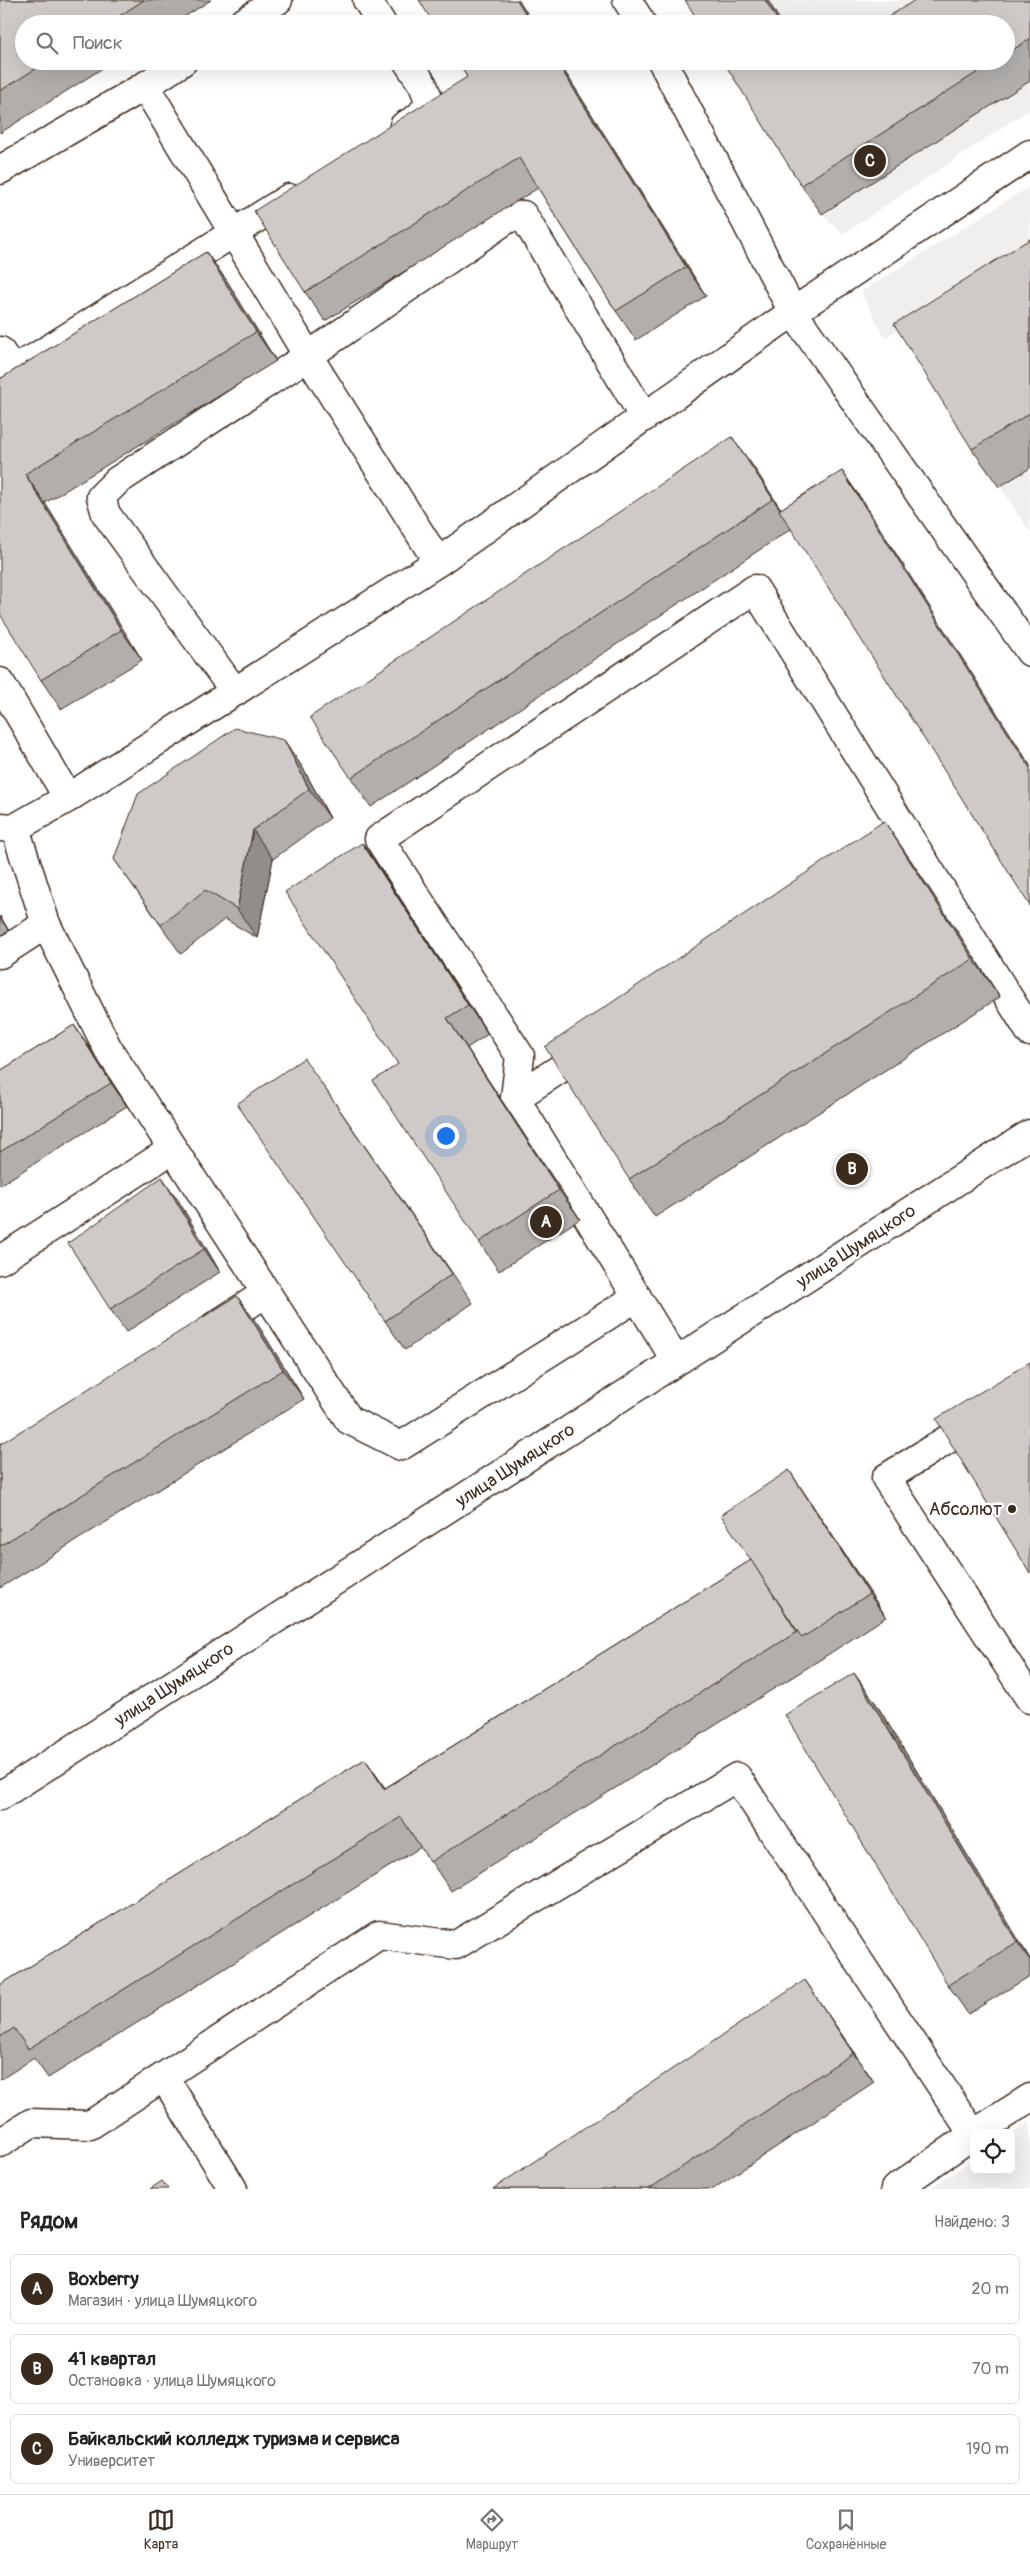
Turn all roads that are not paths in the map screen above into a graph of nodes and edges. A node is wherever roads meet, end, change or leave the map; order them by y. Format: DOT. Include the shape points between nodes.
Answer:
graph roads {
  1 [pos="278,0"];
  2 [pos="367,0"];
  3 [pos="628,0"];
  4 [pos="255,15"];
  5 [pos="376,15"];
  6 [pos="637,15"];
  7 [pos="169,70"];
  8 [pos="413,70"];
  9 [pos="667,70"];
  10 [pos="145,86"];
  11 [pos="385,138"];
  12 [pos="1030,154"];
  13 [pos="0,170"];
  14 [pos="309,185"];
  15 [pos="234,232"];
  16 [pos="794,312"];
  17 [pos="0,350"];
  18 [pos="308,356"];
  19 [pos="644,417"];
  20 [pos="438,562"];
  21 [pos="1030,652"];
  22 [pos="0,682"];
  23 [pos="235,692"];
  24 [pos="68,798"];
  25 [pos="7,827"];
  26 [pos="912,841"];
  27 [pos="887,857"];
  28 [pos="46,924"];
  29 [pos="0,954"];
  30 [pos="1030,1032"];
  31 [pos="614,1034"];
  32 [pos="515,1098"];
  33 [pos="1030,1134"];
  34 [pos="173,1149"];
  35 [pos="0,1260"];
  36 [pos="266,1292"];
  37 [pos="637,1297"];
  38 [pos="191,1341"];
  39 [pos="676,1360"];
  40 [pos="1030,1388"];
  41 [pos="1030,1699"];
  42 [pos="0,1796"];
  43 [pos="164,2077"];
  44 [pos="1030,2098"];
  45 [pos="971,2129"];
  46 [pos="982,2129"];
  47 [pos="970,2137"];
  48 [pos="0,2143"];
  49 [pos="233,2189"];
  50 [pos="896,2189"];
  1 -- 4 [label="main road"];
  2 -- 5 [label="main road"];
  3 -- 6 [label="main road"];
  7 -- 10 [label="main road"];
  8 -- 11 [label="main road" via="430,103 419,117"];
  9 -- 16 [label="main road"];
  10 -- 13 [label="main road"];
  10 -- 15 [label="main road"];
  12 -- 16 [label="main road"];
  14 -- 15 [label="main road"];
  15 -- 17 [label="main road" via="33,359 12,369"];
  15 -- 18 [label="main road"];
  16 -- 19 [label="main road"];
  16 -- 21 [label="main road"];
  18 -- 19 [label="main road" via="507,218 523,215"];
  18 -- 20 [label="main road"];
  18 -- 23 [label="main road" via="117,481 100,497 106,514"];
  19 -- 20 [label="main road"];
  20 -- 23 [label="main road"];
  22 -- 24 [label="main road"];
  23 -- 24 [label="main road"];
  24 -- 25 [label="main road"];
  25 -- 28 [label="main road"];
  26 -- 27 [label="main road"];
  26 -- 30 [label="main road"];
  26 -- 32 [label="main road" via="755,589 379,839 520,1056"];
  28 -- 29 [label="main road"];
  28 -- 34 [label="main road" via="108,1049"];
  31 -- 32 [label="main road"];
  32 -- 37 [label="main road"];
  33 -- 39 [label="main road, улица Шумяцкого"];
  34 -- 35 [label="main road"];
  34 -- 36 [label="main road"];
  36 -- 37 [label="main road" via="349,1420 401,1446"];
  36 -- 38 [label="main road"];
  37 -- 39 [label="main road"];
  39 -- 42 [label="main road, улица Шумяцкого"];
  40 -- 41 [label="main road" via="886,1478"];
  43 -- 45 [label="main road" via="379,1935 456,1945 737,1777"];
  43 -- 48 [label="main road" via="90,2125 31,2123"];
  43 -- 49 [label="main road"];
  44 -- 46 [label="main road"];
  47 -- 50 [label="main road"];
}
